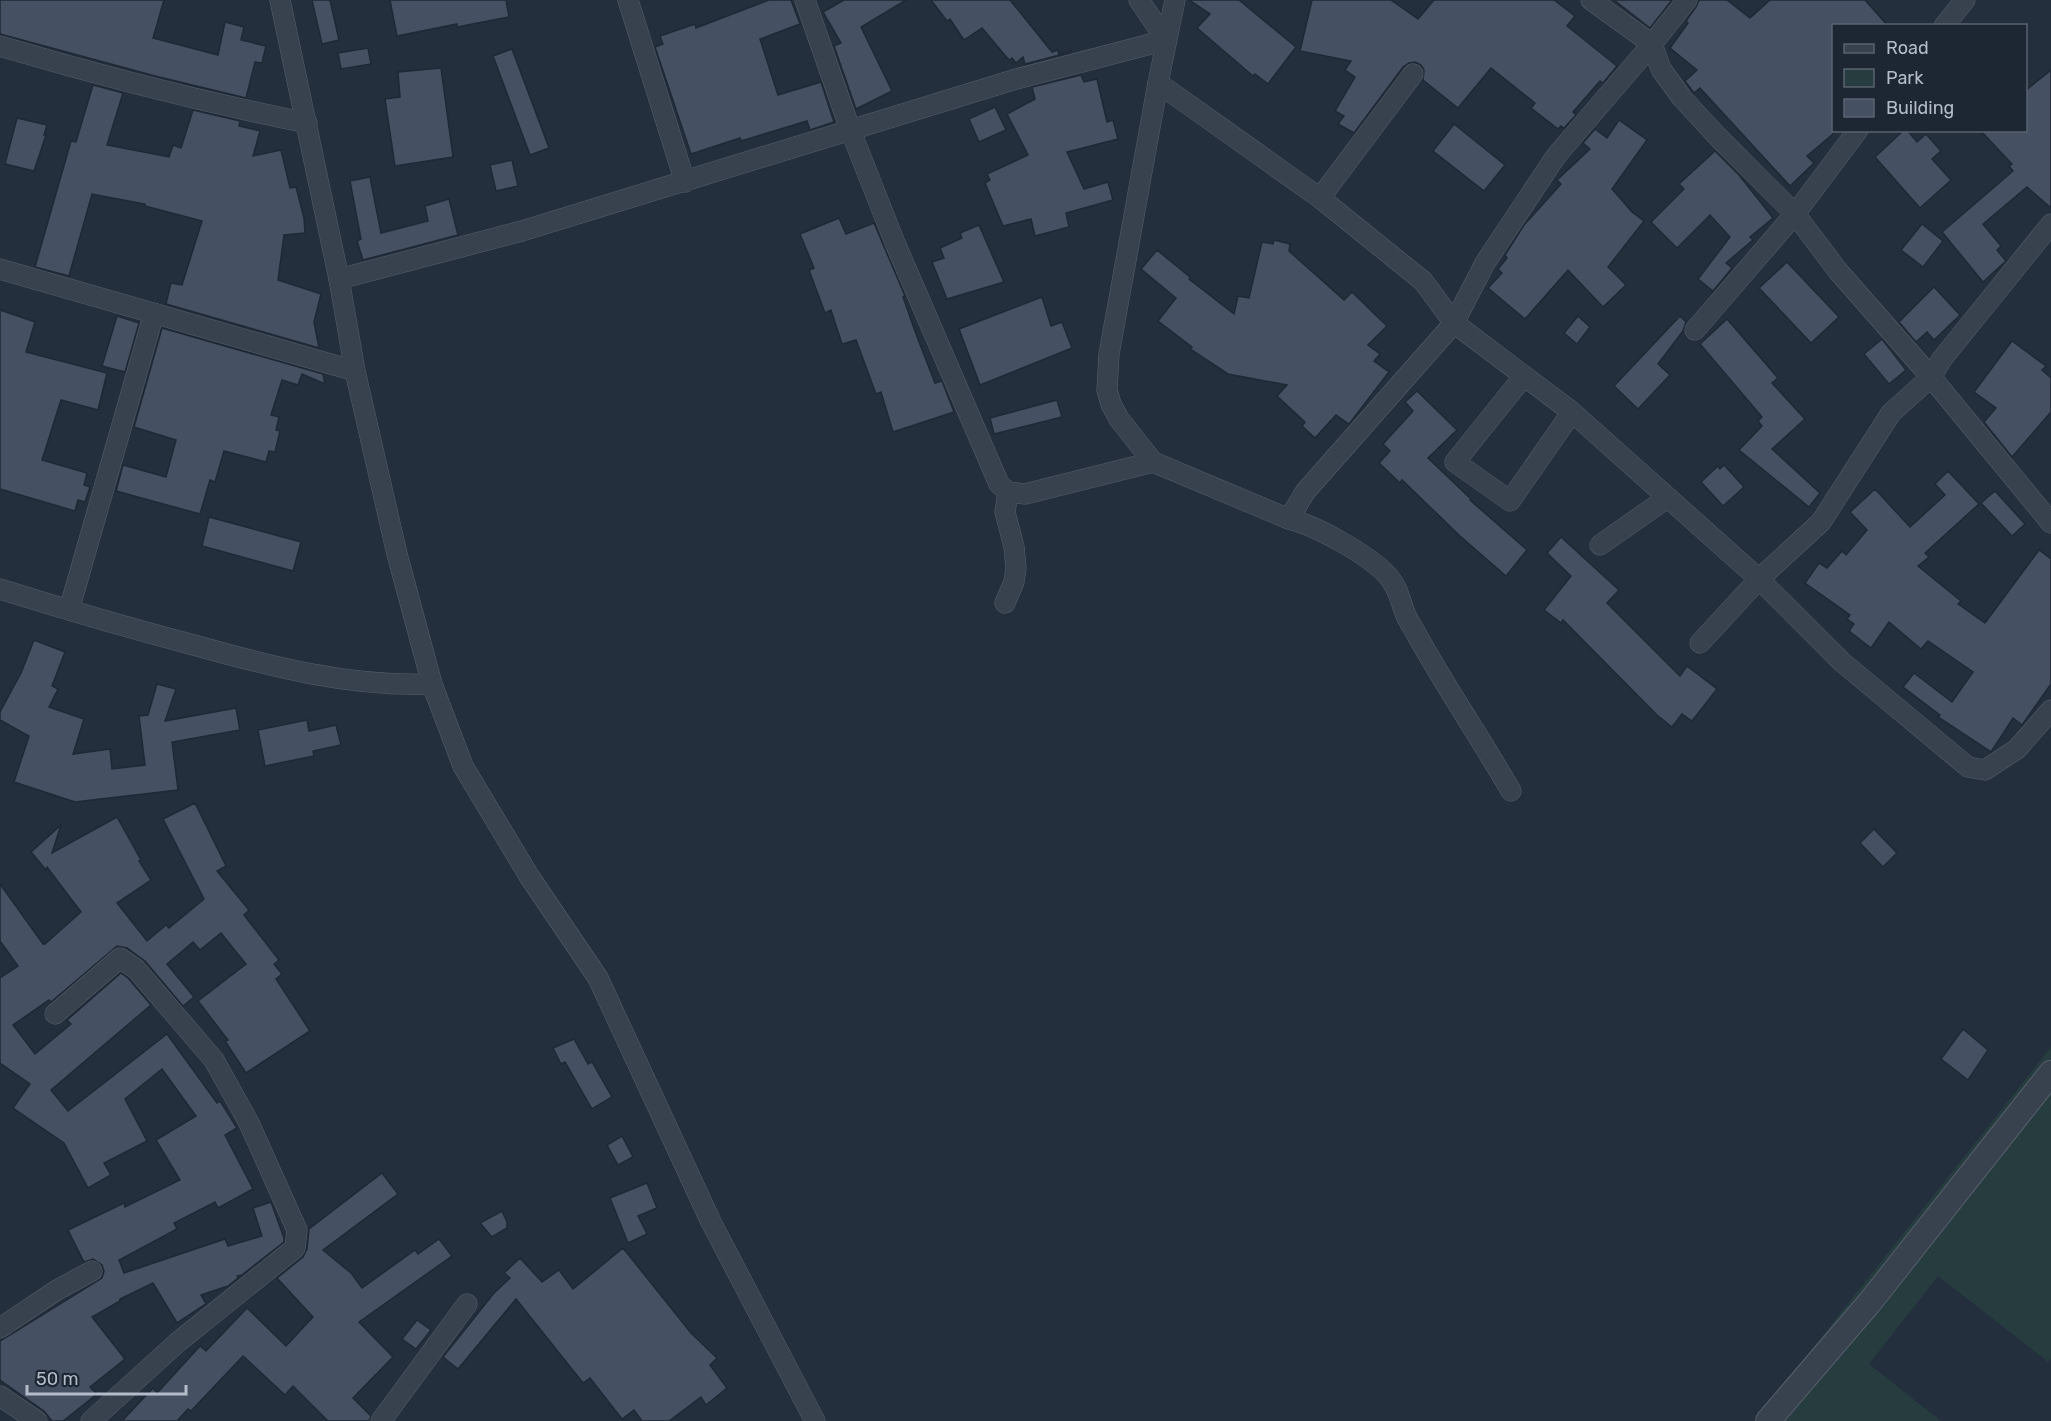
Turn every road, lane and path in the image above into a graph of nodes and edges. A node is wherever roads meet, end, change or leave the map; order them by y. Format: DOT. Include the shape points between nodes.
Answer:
graph roads {
  1 [pos="280,0"];
  2 [pos="628,0"];
  3 [pos="805,0"];
  4 [pos="1139,0"];
  5 [pos="1175,0"];
  6 [pos="1591,0"];
  7 [pos="1687,0"];
  8 [pos="1965,0"];
  9 [pos="1946,24"];
  10 [pos="1166,40"];
  11 [pos="1652,44"];
  12 [pos="0,46"];
  13 [pos="1413,74"];
  14 [pos="1158,83"];
  15 [pos="307,123"];
  16 [pos="850,129"];
  17 [pos="1856,132"];
  18 [pos="685,182"];
  19 [pos="1320,198"];
  20 [pos="1795,214"];
  21 [pos="2051,224"];
  22 [pos="0,269"];
  23 [pos="339,279"];
  24 [pos="154,313"];
  25 [pos="1454,323"];
  26 [pos="1695,330"];
  27 [pos="356,371"];
  28 [pos="1524,376"];
  29 [pos="1931,377"];
  30 [pos="1572,412"];
  31 [pos="1153,462"];
  32 [pos="1008,492"];
  33 [pos="1667,498"];
  34 [pos="1289,519"];
  35 [pos="2051,523"];
  36 [pos="1600,545"];
  37 [pos="1759,579"];
  38 [pos="0,589"];
  39 [pos="1005,603"];
  40 [pos="69,610"];
  41 [pos="1700,644"];
  42 [pos="432,684"];
  43 [pos="2051,710"];
  44 [pos="1511,791"];
  45 [pos="55,1014"];
  46 [pos="2051,1073"];
  47 [pos="92,1271"];
  48 [pos="466,1304"];
  49 [pos="0,1328"];
  50 [pos="0,1396"];
  51 [pos="37,1421"];
  52 [pos="91,1421"];
  53 [pos="381,1421"];
  54 [pos="815,1421"];
  55 [pos="1768,1421"];
  1 -- 15 [label="street"];
  2 -- 18 [label="street"];
  3 -- 16 [label="street"];
  4 -- 10 [label="street"];
  5 -- 10 [label="street"];
  6 -- 11 [label="street"];
  7 -- 11 [label="street"];
  8 -- 9 [label="street"];
  10 -- 14 [label="street"];
  10 -- 16 [label="street"];
  11 -- 20 [label="street" via="1661,69 1682,98"];
  11 -- 25 [label="street" via="1556,156 1485,263"];
  12 -- 15 [label="street" via="196,100"];
  13 -- 19 [label="street"];
  14 -- 19 [label="street"];
  14 -- 31 [label="street" via="1109,354 1107,390 1119,419"];
  15 -- 23 [label="street"];
  16 -- 18 [label="street"];
  16 -- 32 [label="street" via="999,484"];
  17 -- 20 [label="street"];
  18 -- 23 [label="street" via="522,231"];
  19 -- 25 [label="street" via="1423,281"];
  20 -- 26 [label="street"];
  20 -- 29 [label="street"];
  21 -- 29 [label="street"];
  22 -- 24 [label="street"];
  23 -- 27 [label="street"];
  24 -- 27 [label="street"];
  24 -- 40 [label="street"];
  25 -- 28 [label="street"];
  25 -- 34 [label="street" via="1305,492"];
  27 -- 42 [label="street" via="397,554"];
  28 -- 30 [label="street"];
  28 -- 30 [label="street" via="1455,462 1510,501"];
  29 -- 35 [label="street"];
  29 -- 37 [label="street" via="1891,413 1821,522"];
  30 -- 33 [label="street"];
  31 -- 32 [label="street" via="1034,493"];
  31 -- 34 [label="street"];
  32 -- 39 [label="street" via="1005,512 1016,568"];
  33 -- 36 [label="street"];
  33 -- 37 [label="street"];
  34 -- 44 [label="street" via="1333,538 1371,562 1396,585 1405,615"];
  37 -- 41 [label="street"];
  37 -- 43 [label="street" via="1842,662 1968,767 1985,770 2017,749"];
  38 -- 40 [label="street"];
  40 -- 42 [label="street" via="292,671 354,681"];
  42 -- 54 [label="street" via="463,766 529,876 598,978 711,1222"];
  45 -- 52 [label="street" via="120,958 136,969 214,1060 249,1123 297,1230 295,1248 178,1342"];
  46 -- 55 [label="street" via="1870,1302"];
  47 -- 49 [label="street"];
  48 -- 53 [label="street"];
  50 -- 51 [label="street"];
}
